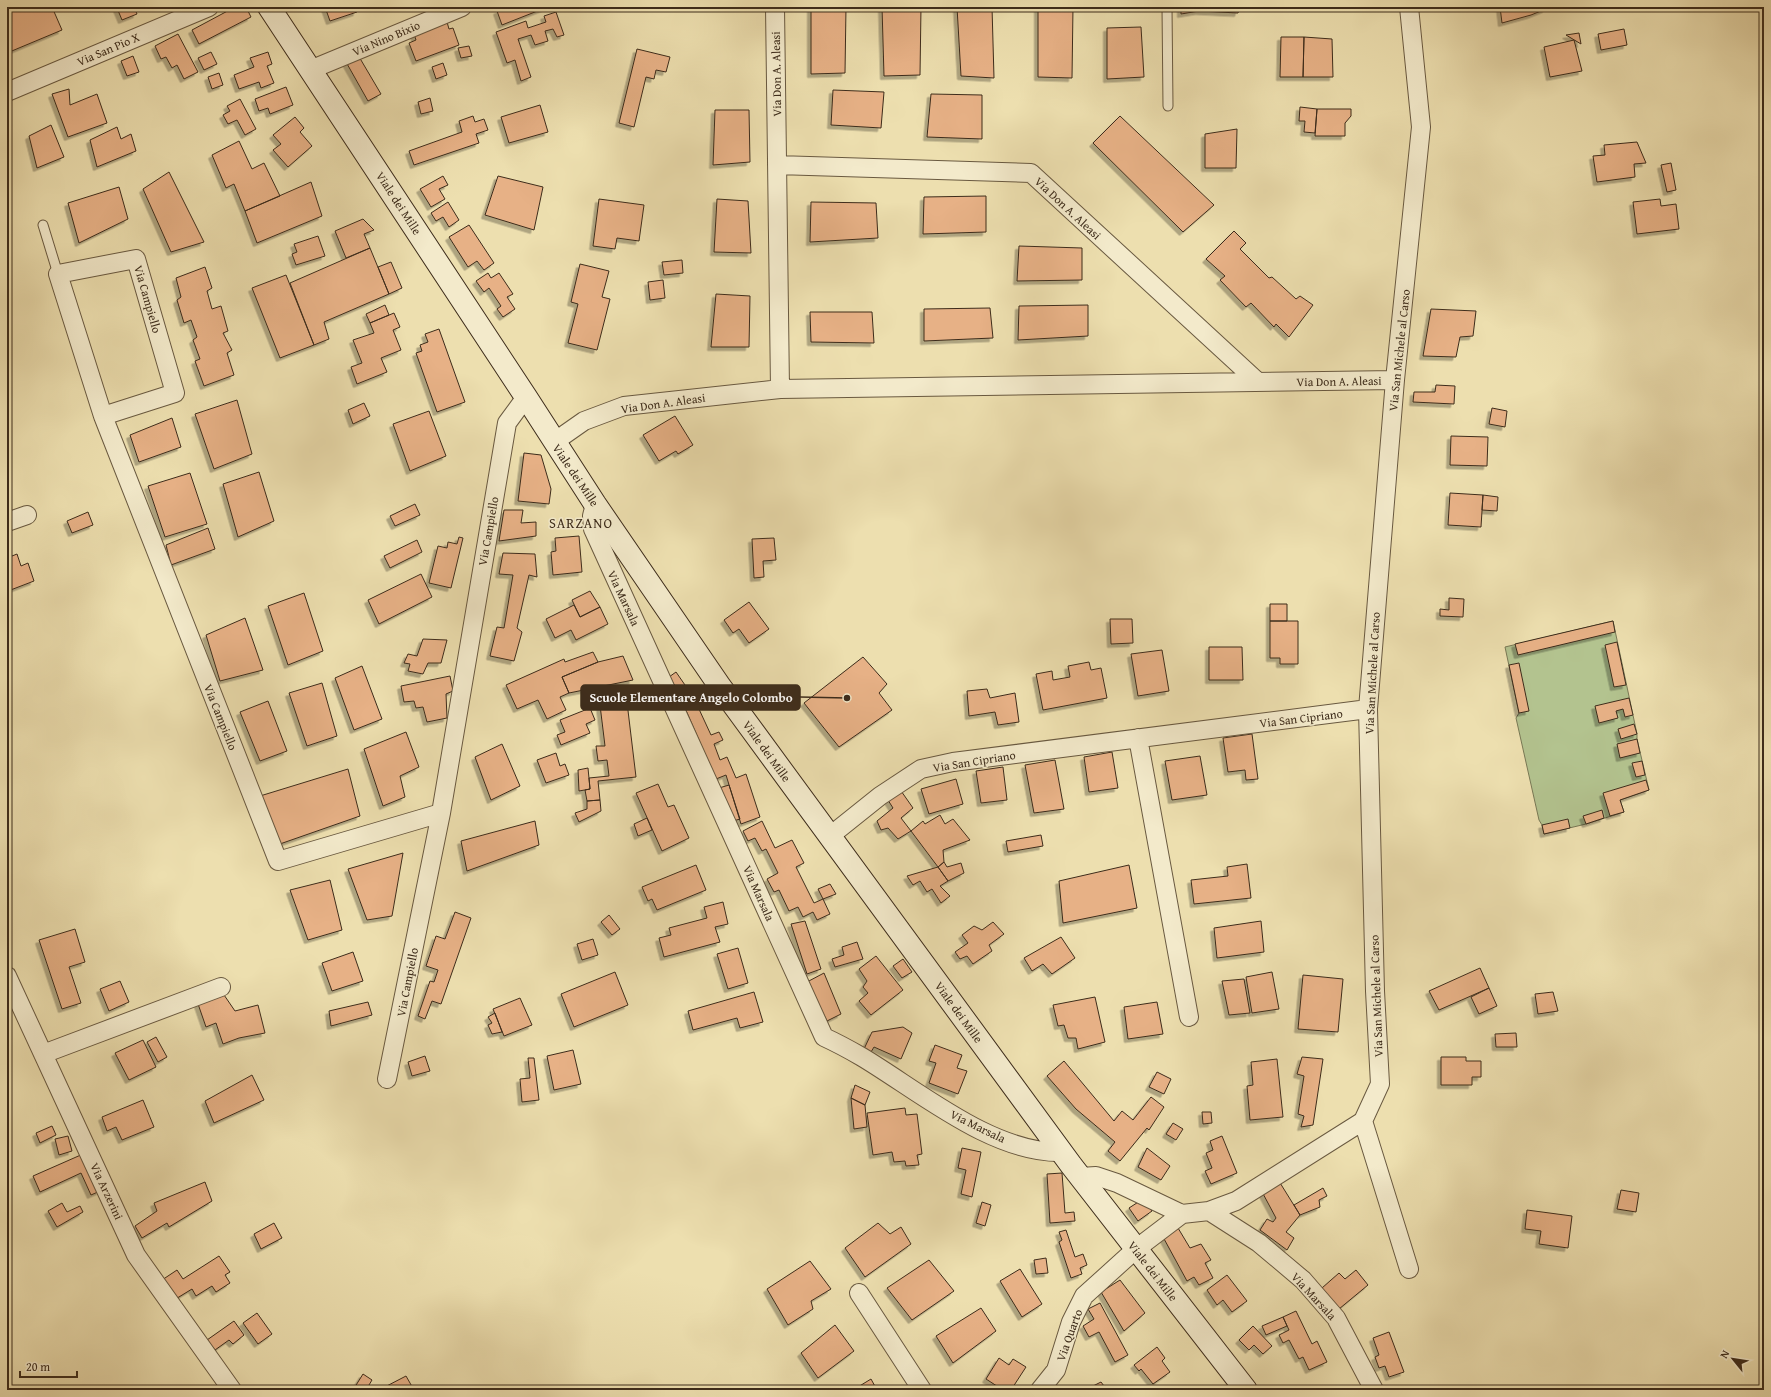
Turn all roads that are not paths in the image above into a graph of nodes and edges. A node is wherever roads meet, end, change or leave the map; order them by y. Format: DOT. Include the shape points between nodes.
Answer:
graph roads {
  1 [pos="209,7"];
  2 [pos="269,7"];
  3 [pos="462,7"];
  4 [pos="775,7"];
  5 [pos="1167,7"];
  6 [pos="1410,7"];
  7 [pos="310,70"];
  8 [pos="7,92"];
  9 [pos="1168,106"];
  10 [pos="777,165"];
  11 [pos="43,225"];
  12 [pos="58,274"];
  13 [pos="1395,380"];
  14 [pos="1258,382"];
  15 [pos="780,389"];
  16 [pos="526,397"];
  17 [pos="102,416"];
  18 [pos="554,442"];
  19 [pos="596,504"];
  20 [pos="27,514"];
  21 [pos="7,522"];
  22 [pos="1368,709"];
  23 [pos="1138,738"];
  24 [pos="441,813"];
  25 [pos="830,836"];
  26 [pos="7,976"];
  27 [pos="221,988"];
  28 [pos="1189,1018"];
  29 [pos="43,1054"];
  30 [pos="387,1079"];
  31 [pos="1363,1121"];
  32 [pos="1062,1152"];
  33 [pos="1080,1177"];
  34 [pos="1209,1210"];
  35 [pos="1182,1214"];
  36 [pos="1136,1249"];
  37 [pos="1409,1269"];
  38 [pos="859,1293"];
  39 [pos="232,1390"];
  40 [pos="922,1390"];
  41 [pos="1041,1390"];
  42 [pos="1246,1390"];
  43 [pos="1374,1390"];
  1 -- 8 [label="street, Via San Pio X"];
  2 -- 7 [label="main road, Viale dei Mille"];
  3 -- 7 [label="street, Via Nino Bixio"];
  4 -- 10 [label="street, Via Don A. Aleasi"];
  5 -- 9 [label="lane"];
  6 -- 13 [label="street, Via San Michele al Carso" via="1421,127"];
  7 -- 16 [label="main road, Viale dei Mille"];
  10 -- 14 [label="street, Via Don A. Aleasi" via="1031,173"];
  10 -- 15 [label="street, Via Don A. Aleasi"];
  11 -- 12 [label="lane"];
  12 -- 17 [label="street, Via Campiello"];
  12 -- 17 [label="street, Via Campiello" via="136,259 175,393"];
  13 -- 14 [label="street, Via Don A. Aleasi"];
  13 -- 22 [label="street, Via San Michele al Carso"];
  14 -- 15 [label="street, Via Don A. Aleasi"];
  15 -- 18 [label="street, Via Don A. Aleasi" via="624,406 584,421"];
  16 -- 18 [label="main road, Viale dei Mille"];
  16 -- 24 [label="street, Via Campiello" via="507,423"];
  17 -- 24 [label="street, Via Campiello" via="278,861"];
  18 -- 19 [label="main road, Viale dei Mille"];
  19 -- 25 [label="main road, Viale dei Mille" via="719,685"];
  19 -- 32 [label="street, Via Marsala" via="592,516 593,529 824,1037 862,1057 964,1122 1026,1149 1046,1153"];
  20 -- 21 [label="street"];
  22 -- 23 [label="street, Via San Cipriano"];
  22 -- 31 [label="street, Via San Michele al Carso" via="1375,991 1380,1084"];
  23 -- 25 [label="street, Via San Cipriano" via="953,762 921,769 880,796"];
  23 -- 28 [label="street"];
  24 -- 30 [label="street, Via Campiello"];
  25 -- 32 [label="main road, Viale dei Mille"];
  26 -- 29 [label="street, Via Arzerini"];
  27 -- 29 [label="street"];
  29 -- 39 [label="street, Via Arzerini" via="136,1255"];
  31 -- 34 [label="street" via="1236,1201"];
  31 -- 37 [label="street"];
  32 -- 33 [label="main road, Viale dei Mille"];
  33 -- 35 [label="street" via="1096,1176 1117,1183"];
  33 -- 36 [label="main road, Viale dei Mille"];
  34 -- 35 [label="street"];
  34 -- 43 [label="street, Via Marsala" via="1259,1243 1303,1280 1336,1318"];
  35 -- 36 [label="street"];
  36 -- 41 [label="street, Via Quarto" via="1084,1296 1071,1322 1056,1370"];
  36 -- 42 [label="main road, Viale dei Mille"];
  38 -- 40 [label="street"];
}
